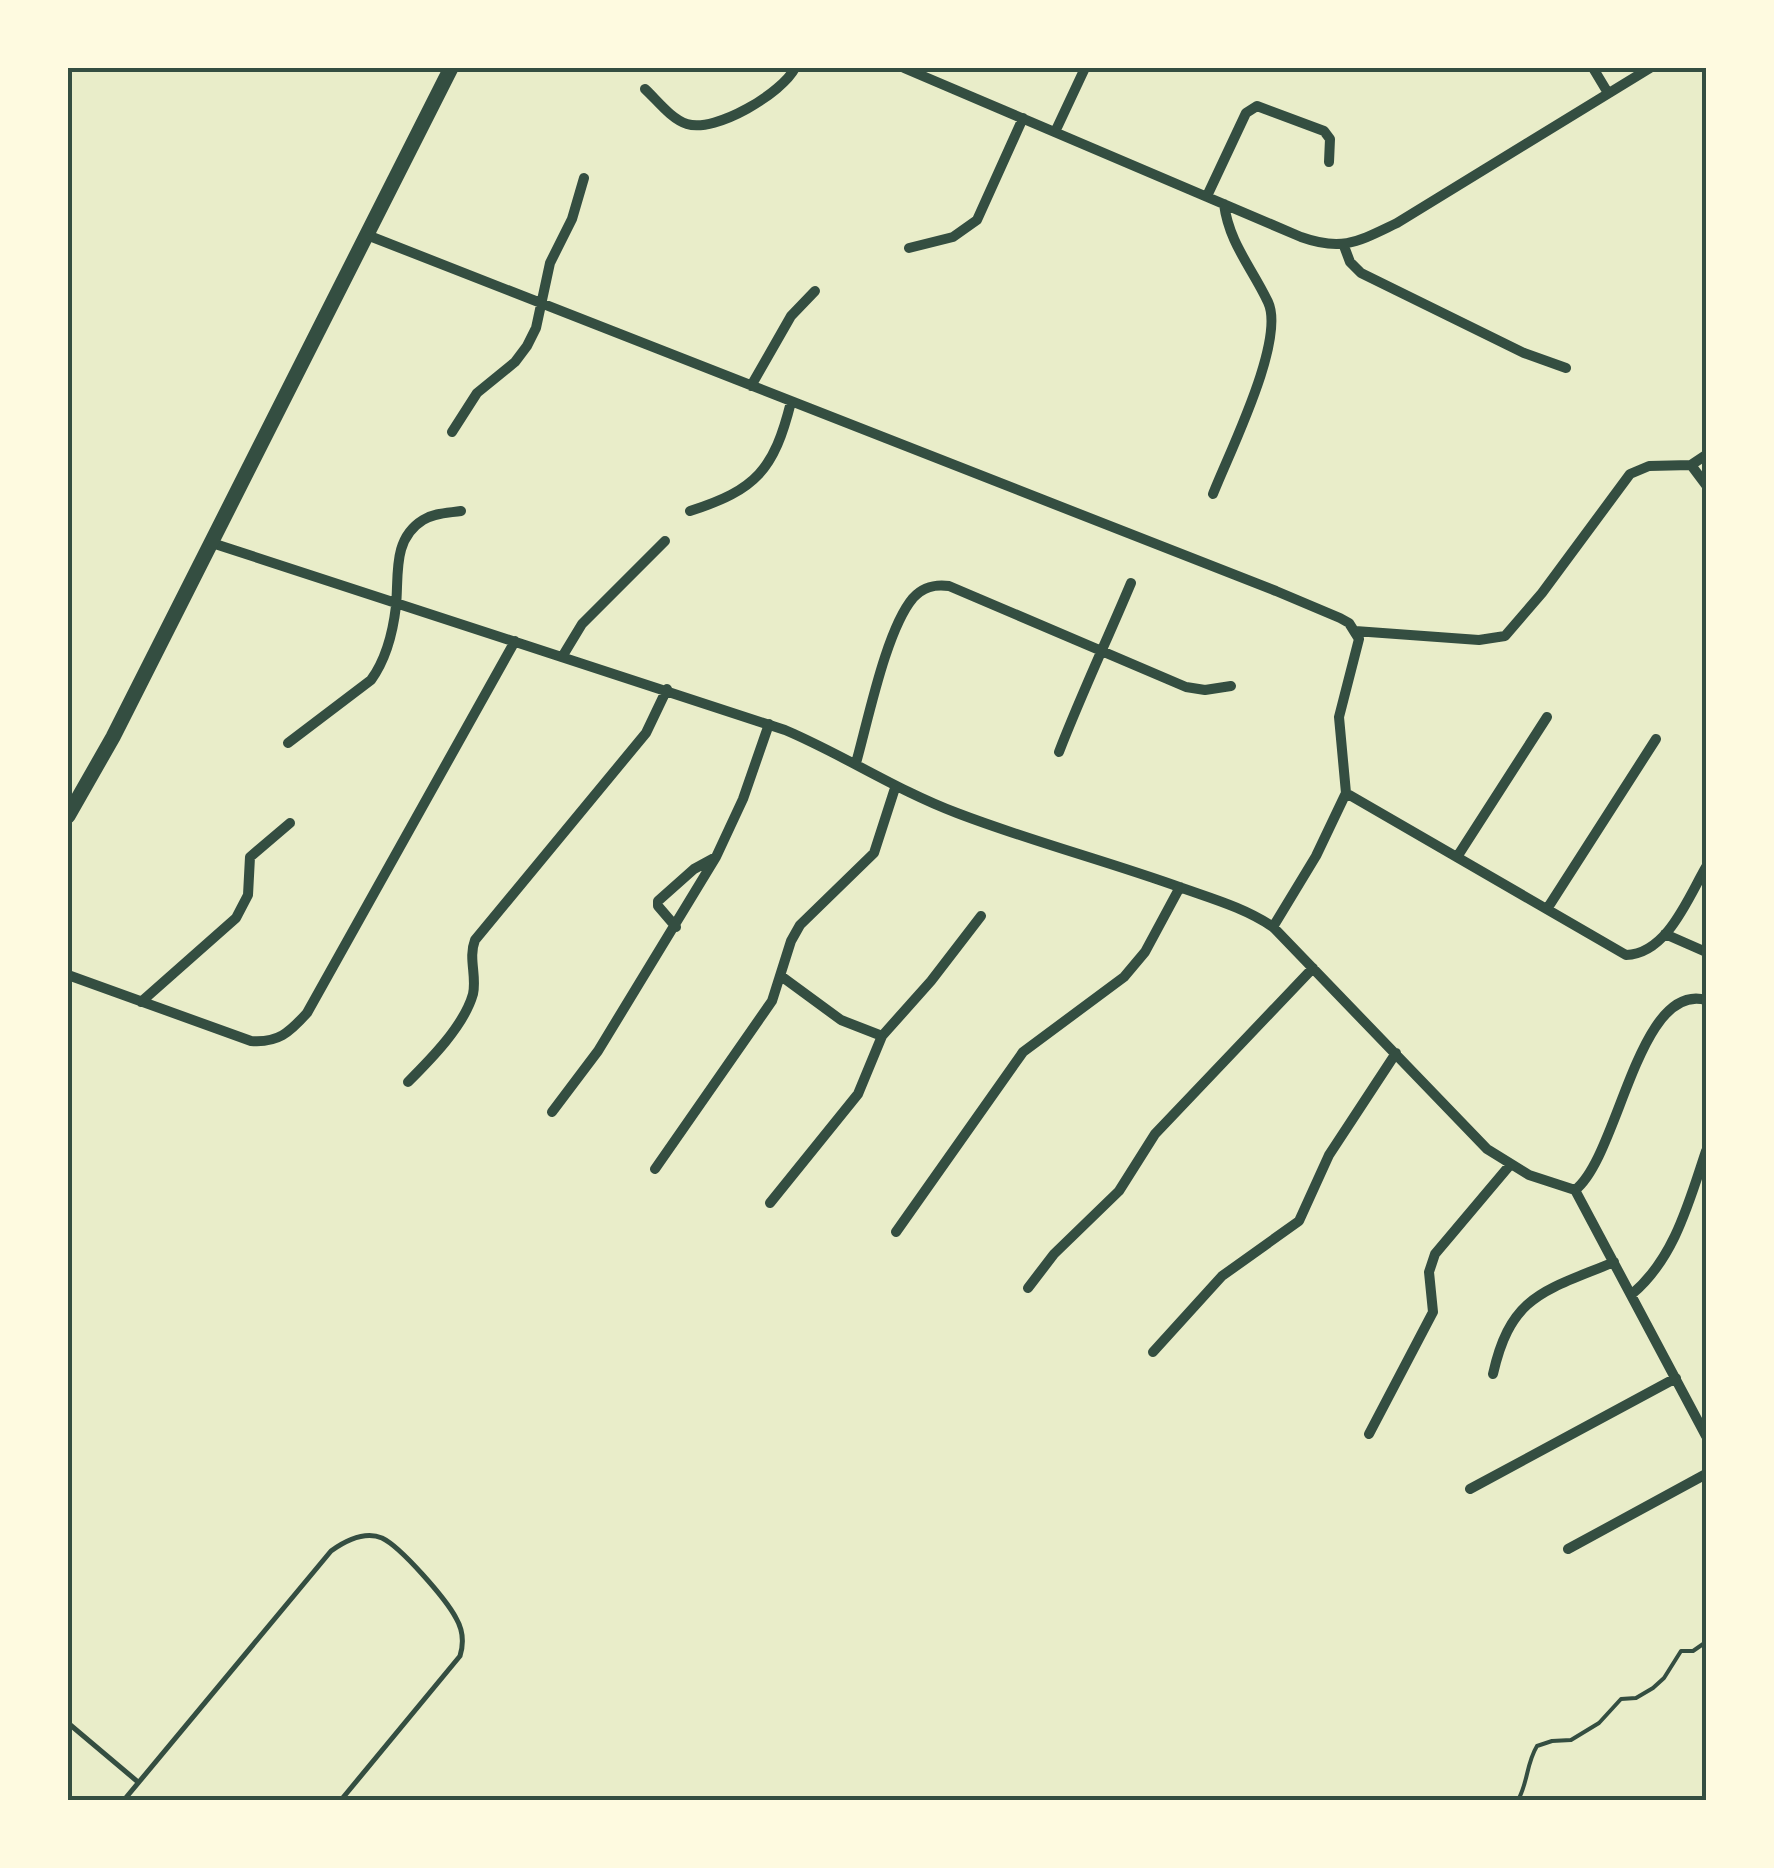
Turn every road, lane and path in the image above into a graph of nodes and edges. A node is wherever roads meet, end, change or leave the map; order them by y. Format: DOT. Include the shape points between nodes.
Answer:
graph roads {
  1 [pos="451,68"];
  2 [pos="795,68"];
  3 [pos="904,68"];
  4 [pos="1085,68"];
  5 [pos="1592,68"];
  6 [pos="1650,68"];
  7 [pos="645,89"];
  8 [pos="1608,93"];
  9 [pos="1023,118"];
  10 [pos="1055,132"];
  11 [pos="1329,162"];
  12 [pos="584,178"];
  13 [pos="1207,196"];
  14 [pos="1224,204"];
  15 [pos="367,235"];
  16 [pos="1344,246"];
  17 [pos="909,248"];
  18 [pos="815,291"];
  19 [pos="542,302"];
  20 [pos="1566,368"];
  21 [pos="751,386"];
  22 [pos="792,402"];
  23 [pos="452,432"];
  24 [pos="1706,454"];
  25 [pos="1691,465"];
  26 [pos="1706,486"];
  27 [pos="1213,494"];
  28 [pos="461,510"];
  29 [pos="690,511"];
  30 [pos="665,541"];
  31 [pos="212,543"];
  32 [pos="1131,583"];
  33 [pos="396,602"];
  34 [pos="1356,631"];
  35 [pos="515,641"];
  36 [pos="1102,652"];
  37 [pos="562,657"];
  38 [pos="1231,686"];
  39 [pos="667,690"];
  40 [pos="1548,716"];
  41 [pos="769,724"];
  42 [pos="1656,740"];
  43 [pos="288,743"];
  44 [pos="1059,752"];
  45 [pos="856,764"];
  46 [pos="894,788"];
  47 [pos="1346,793"];
  48 [pos="68,816"];
  49 [pos="290,823"];
  50 [pos="716,857"];
  51 [pos="1457,858"];
  52 [pos="1706,868"];
  53 [pos="1180,887"];
  54 [pos="1547,910"];
  55 [pos="980,916"];
  56 [pos="676,927"];
  57 [pos="1273,927"];
  58 [pos="1665,934"];
  59 [pos="1706,952"];
  60 [pos="1312,968"];
  61 [pos="68,975"];
  62 [pos="781,976"];
  63 [pos="1706,1000"];
  64 [pos="140,1002"];
  65 [pos="882,1036"];
  66 [pos="1396,1053"];
  67 [pos="408,1082"];
  68 [pos="552,1112"];
  69 [pos="1706,1150"];
  70 [pos="1510,1165"];
  71 [pos="655,1169"];
  72 [pos="1575,1190"];
  73 [pos="770,1203"];
  74 [pos="896,1232"];
  75 [pos="1614,1262"];
  76 [pos="1028,1288"];
  77 [pos="1632,1294"];
  78 [pos="1154,1352"];
  79 [pos="1493,1374"];
  80 [pos="1676,1378"];
  81 [pos="1706,1433"];
  82 [pos="1369,1434"];
  83 [pos="1706,1474"];
  84 [pos="1470,1489"];
  85 [pos="1568,1548"];
  86 [pos="1706,1642"];
  87 [pos="68,1723"];
  88 [pos="138,1782"];
  89 [pos="124,1800"];
  90 [pos="341,1800"];
  91 [pos="1518,1800"];
  1 -- 15 [label="main road"];
  2 -- 7 [label="street" via="773,93 705,125 683,123"];
  3 -- 9 [label="street"];
  4 -- 10 [label="street"];
  5 -- 8 [label="street"];
  6 -- 8 [label="street"];
  8 -- 16 [label="street" via="1397,224"];
  9 -- 10 [label="street"];
  9 -- 17 [label="street" via="977,220 953,236"];
  10 -- 13 [label="street"];
  11 -- 13 [label="street" via="1324,132 1257,106 1246,113"];
  12 -- 19 [label="street"];
  13 -- 14 [label="street"];
  14 -- 16 [label="street" via="1320,244"];
  14 -- 27 [label="street" via="1230,235 1268,302 1274,328"];
  15 -- 19 [label="street"];
  15 -- 31 [label="main road"];
  16 -- 20 [label="street" via="1361,273"];
  18 -- 21 [label="street" via="790,316"];
  19 -- 21 [label="street"];
  19 -- 23 [label="street" via="516,362 466,406"];
  21 -- 22 [label="street"];
  22 -- 29 [label="street" via="760,475 730,498"];
  22 -- 34 [label="street" via="1276,591"];
  24 -- 25 [label="street"];
  25 -- 26 [label="street"];
  25 -- 34 [label="street" via="1649,466 1630,474 1505,636"];
  28 -- 33 [label="street" via="432,515 411,530 399,556"];
  30 -- 37 [label="street" via="582,624"];
  31 -- 33 [label="street"];
  31 -- 48 [label="main road"];
  32 -- 36 [label="street"];
  33 -- 35 [label="street"];
  33 -- 43 [label="street" via="390,643 371,680"];
  34 -- 47 [label="street" via="1358,648 1339,717"];
  35 -- 37 [label="street"];
  35 -- 64 [label="street" via="291,1031 274,1041 250,1041"];
  36 -- 38 [label="street" via="1186,687"];
  36 -- 44 [label="street"];
  36 -- 45 [label="street" via="948,586 932,586 911,600 898,625"];
  37 -- 39 [label="street"];
  39 -- 41 [label="street"];
  39 -- 67 [label="street" via="646,733 475,940 472,995 446,1041"];
  40 -- 51 [label="street"];
  41 -- 45 [label="street"];
  41 -- 50 [label="street"];
  42 -- 54 [label="street"];
  45 -- 46 [label="street"];
  46 -- 53 [label="street"];
  46 -- 62 [label="street" via="874,853 800,924"];
  47 -- 51 [label="street"];
  47 -- 57 [label="street"];
  49 -- 64 [label="street" via="250,857 248,895 236,918"];
  50 -- 56 [label="street"];
  50 -- 56 [label="street" via="660,898 658,906"];
  51 -- 54 [label="street"];
  52 -- 58 [label="street"];
  53 -- 57 [label="street"];
  53 -- 74 [label="street" via="1124,977 1023,1052"];
  54 -- 58 [label="street" via="1626,955 1641,953"];
  55 -- 65 [label="street"];
  56 -- 68 [label="street"];
  57 -- 60 [label="street"];
  58 -- 59 [label="street"];
  60 -- 66 [label="street"];
  60 -- 76 [label="street" via="1155,1134 1118,1191"];
  61 -- 64 [label="street"];
  62 -- 65 [label="street" via="841,1020"];
  62 -- 71 [label="street" via="772,1001"];
  63 -- 72 [label="street" via="1673,1006 1654,1028 1604,1147"];
  65 -- 73 [label="street" via="858,1094"];
  66 -- 70 [label="street" via="1474,1137"];
  66 -- 78 [label="street" via="1329,1155 1299,1221 1222,1276"];
  69 -- 77 [label="street" via="1663,1261"];
  70 -- 72 [label="street"];
  70 -- 82 [label="street" via="1435,1254 1429,1272 1433,1312"];
  72 -- 75 [label="street"];
  75 -- 77 [label="street"];
  75 -- 79 [label="street" via="1528,1302 1502,1338"];
  77 -- 80 [label="street"];
  80 -- 81 [label="street"];
  80 -- 84 [label="street"];
  83 -- 85 [label="street"];
  86 -- 91 [label="path" via="1681,1651 1654,1688 1621,1700 1580,1736 1537,1746"];
  87 -- 88 [label="lane"];
  88 -- 89 [label="lane"];
  88 -- 90 [label="lane" via="331,1550 372,1536 395,1548 446,1604 463,1647"];
}
